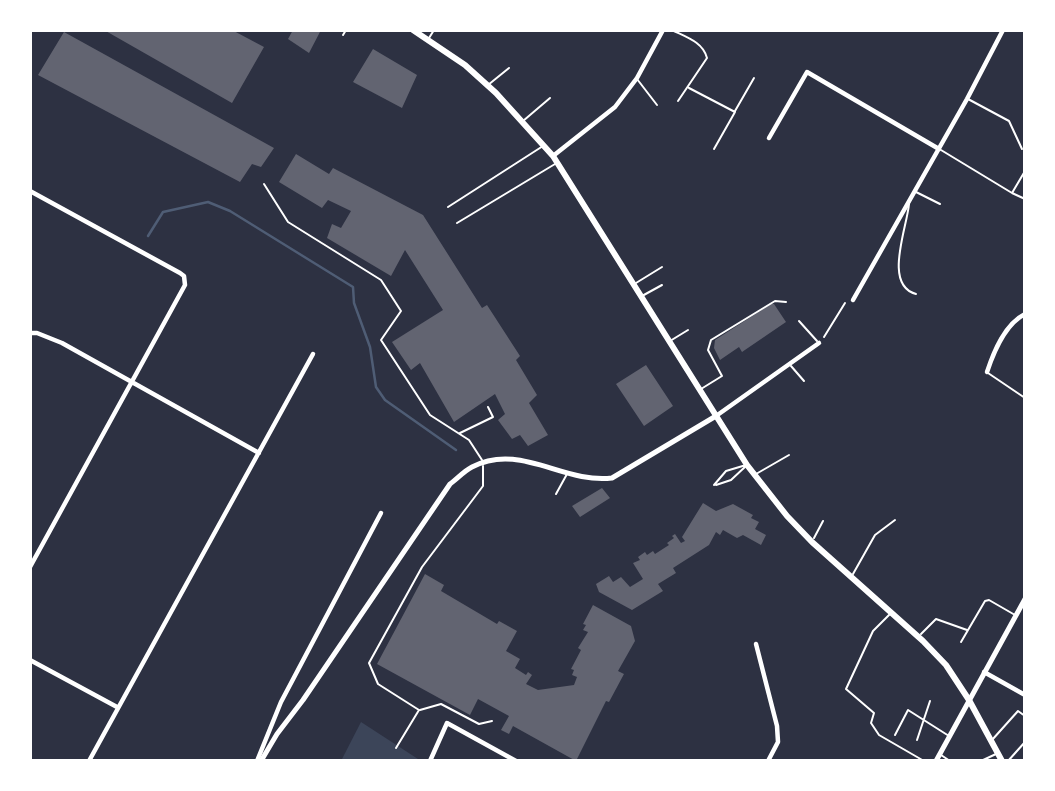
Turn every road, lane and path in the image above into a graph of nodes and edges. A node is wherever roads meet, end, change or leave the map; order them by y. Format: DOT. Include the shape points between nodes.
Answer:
graph roads {
  1 [pos="346,30"];
  2 [pos="413,30"];
  3 [pos="434,30"];
  4 [pos="663,30"];
  5 [pos="672,30"];
  6 [pos="770,30"];
  7 [pos="774,30"];
  8 [pos="1003,30"];
  9 [pos="343,35"];
  10 [pos="428,39"];
  11 [pos="509,68"];
  12 [pos="636,78"];
  13 [pos="754,78"];
  14 [pos="487,85"];
  15 [pos="688,87"];
  16 [pos="550,98"];
  17 [pos="967,99"];
  18 [pos="678,101"];
  19 [pos="657,105"];
  20 [pos="735,112"];
  21 [pos="522,121"];
  22 [pos="769,138"];
  23 [pos="543,146"];
  24 [pos="714,149"];
  25 [pos="939,149"];
  26 [pos="1021,149"];
  27 [pos="555,160"];
  28 [pos="1025,171"];
  29 [pos="264,184"];
  30 [pos="30,191"];
  31 [pos="915,192"];
  32 [pos="1012,193"];
  33 [pos="1025,200"];
  34 [pos="909,203"];
  35 [pos="940,204"];
  36 [pos="448,207"];
  37 [pos="457,223"];
  38 [pos="662,267"];
  39 [pos="633,284"];
  40 [pos="662,285"];
  41 [pos="916,293"];
  42 [pos="641,297"];
  43 [pos="853,300"];
  44 [pos="786,302"];
  45 [pos="1025,314"];
  46 [pos="799,321"];
  47 [pos="688,330"];
  48 [pos="30,333"];
  49 [pos="669,341"];
  50 [pos="819,343"];
  51 [pos="313,354"];
  52 [pos="791,365"];
  53 [pos="986,372"];
  54 [pos="803,381"];
  55 [pos="133,382"];
  56 [pos="700,390"];
  57 [pos="1025,398"];
  58 [pos="488,407"];
  59 [pos="716,416"];
  60 [pos="459,434"];
  61 [pos="260,453"];
  62 [pos="789,455"];
  63 [pos="483,463"];
  64 [pos="747,465"];
  65 [pos="568,472"];
  66 [pos="754,475"];
  67 [pos="555,494"];
  68 [pos="381,513"];
  69 [pos="895,520"];
  70 [pos="823,521"];
  71 [pos="812,542"];
  72 [pos="30,567"];
  73 [pos="851,578"];
  74 [pos="1025,599"];
  75 [pos="890,614"];
  76 [pos="1016,615"];
  77 [pos="967,630"];
  78 [pos="918,637"];
  79 [pos="961,642"];
  80 [pos="756,644"];
  81 [pos="30,660"];
  82 [pos="984,672"];
  83 [pos="1025,695"];
  84 [pos="969,700"];
  85 [pos="930,701"];
  86 [pos="117,707"];
  87 [pos="419,710"];
  88 [pos="1025,716"];
  89 [pos="492,721"];
  90 [pos="925,721"];
  91 [pos="895,735"];
  92 [pos="950,737"];
  93 [pos="917,740"];
  94 [pos="991,741"];
  95 [pos="1025,742"];
  96 [pos="397,748"];
  97 [pos="998,753"];
  98 [pos="938,758"];
  99 [pos="89,761"];
  100 [pos="259,761"];
  101 [pos="430,761"];
  102 [pos="516,761"];
  103 [pos="768,761"];
  104 [pos="924,761"];
  105 [pos="950,761"];
  106 [pos="981,761"];
  107 [pos="1002,761"];
  108 [pos="1008,761"];
  1 -- 9 [label="lane"];
  2 -- 10 [label="main road"];
  3 -- 10 [label="lane"];
  4 -- 12 [label="street"];
  5 -- 15 [label="lane" via="705,50 707,58"];
  6 -- 7 [label="lane"];
  8 -- 17 [label="street"];
  10 -- 14 [label="main road"];
  11 -- 14 [label="lane"];
  12 -- 19 [label="lane"];
  12 -- 27 [label="street" via="615,107"];
  13 -- 20 [label="lane"];
  14 -- 21 [label="main road"];
  15 -- 18 [label="lane"];
  15 -- 20 [label="lane"];
  16 -- 21 [label="lane"];
  17 -- 25 [label="street"];
  17 -- 26 [label="lane" via="1009,121"];
  20 -- 24 [label="lane"];
  21 -- 23 [label="main road"];
  22 -- 25 [label="street" via="807,72"];
  23 -- 27 [label="main road"];
  23 -- 36 [label="lane"];
  25 -- 31 [label="street"];
  25 -- 32 [label="lane"];
  27 -- 37 [label="lane"];
  27 -- 39 [label="main road"];
  28 -- 32 [label="lane"];
  29 -- 60 [label="lane" via="288,222 382,280 401,311 381,340 429,415"];
  30 -- 55 [label="street" via="184,275 185,285"];
  31 -- 34 [label="street"];
  31 -- 35 [label="lane"];
  32 -- 33 [label="lane"];
  34 -- 41 [label="lane" via="898,266 901,282"];
  34 -- 43 [label="street"];
  38 -- 39 [label="lane"];
  39 -- 42 [label="main road"];
  40 -- 42 [label="lane"];
  42 -- 49 [label="main road"];
  43 -- 50 [label="path" via="848,298"];
  44 -- 56 [label="lane" via="775,301 711,340 708,350 722,376"];
  45 -- 53 [label="street" via="1011,324"];
  46 -- 50 [label="lane"];
  47 -- 49 [label="lane"];
  48 -- 55 [label="street" via="62,343"];
  49 -- 56 [label="main road"];
  50 -- 52 [label="street"];
  51 -- 61 [label="street"];
  52 -- 54 [label="lane"];
  52 -- 59 [label="street"];
  53 -- 57 [label="lane"];
  55 -- 61 [label="street"];
  55 -- 72 [label="street"];
  56 -- 59 [label="main road"];
  58 -- 60 [label="lane" via="493,417"];
  59 -- 64 [label="main road"];
  59 -- 65 [label="street" via="612,478 594,480"];
  60 -- 63 [label="lane" via="469,440"];
  61 -- 86 [label="street"];
  62 -- 66 [label="lane"];
  63 -- 65 [label="street" via="509,458"];
  63 -- 87 [label="lane" via="483,486 422,567 369,663 378,684"];
  63 -- 100 [label="street" via="450,484"];
  64 -- 64 [label="lane" via="726,471 714,485 731,480"];
  64 -- 66 [label="main road"];
  65 -- 67 [label="lane"];
  66 -- 71 [label="main road"];
  68 -- 100 [label="street" via="281,702"];
  69 -- 73 [label="lane" via="875,535"];
  70 -- 71 [label="lane"];
  71 -- 73 [label="main road"];
  73 -- 75 [label="main road"];
  74 -- 76 [label="street"];
  75 -- 78 [label="main road"];
  75 -- 104 [label="lane" via="873,631 846,689 874,713 871,723 879,734"];
  76 -- 77 [label="lane" via="985,601"];
  76 -- 82 [label="street"];
  77 -- 78 [label="lane" via="936,619"];
  77 -- 79 [label="lane"];
  78 -- 84 [label="main road" via="946,665"];
  80 -- 103 [label="street" via="777,726 778,743"];
  81 -- 86 [label="street"];
  82 -- 83 [label="street"];
  82 -- 84 [label="street"];
  84 -- 92 [label="street"];
  84 -- 94 [label="main road"];
  85 -- 90 [label="lane"];
  86 -- 99 [label="street"];
  87 -- 89 [label="lane" via="441,704 479,724"];
  87 -- 96 [label="lane"];
  88 -- 94 [label="lane" via="1018,711"];
  90 -- 91 [label="lane" via="908,710"];
  90 -- 92 [label="lane"];
  90 -- 93 [label="lane"];
  92 -- 98 [label="street"];
  94 -- 97 [label="main road"];
  95 -- 108 [label="lane"];
  97 -- 106 [label="lane"];
  97 -- 107 [label="main road"];
  98 -- 105 [label="lane"];
  101 -- 102 [label="street" via="447,723"];
}
